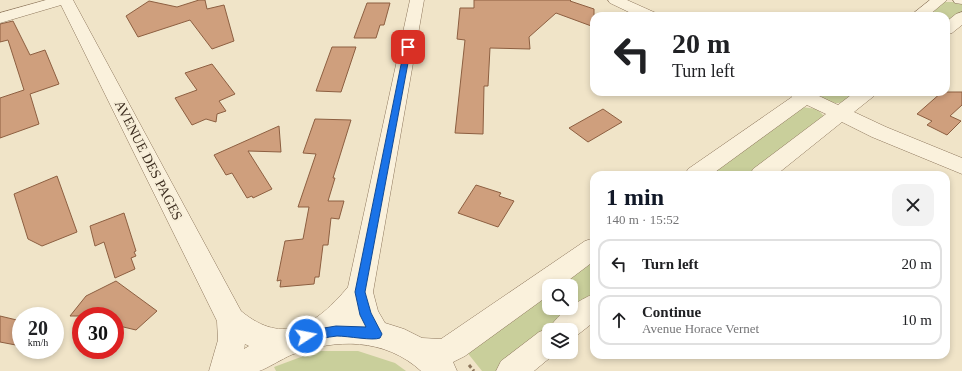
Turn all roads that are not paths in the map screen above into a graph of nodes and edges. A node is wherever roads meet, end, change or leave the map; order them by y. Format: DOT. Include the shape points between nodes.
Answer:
graph roads {
  1 [pos="62,0"];
  2 [pos="66,0"];
  3 [pos="417,0"];
  4 [pos="615,0"];
  5 [pos="940,0"];
  6 [pos="641,12"];
  7 [pos="924,12"];
  8 [pos="962,17"];
  9 [pos="0,18"];
  10 [pos="950,27"];
  11 [pos="801,96"];
  12 [pos="808,96"];
  13 [pos="862,96"];
  14 [pos="839,114"];
  15 [pos="962,166"];
  16 [pos="701,171"];
  17 [pos="766,171"];
  18 [pos="590,251"];
  19 [pos="360,292"];
  20 [pos="590,309"];
  21 [pos="231,320"];
  22 [pos="572,323"];
  23 [pos="316,334"];
  24 [pos="376,334"];
  25 [pos="285,343"];
  26 [pos="542,347"];
  27 [pos="418,351"];
  28 [pos="224,371"];
  29 [pos="235,371"];
  30 [pos="442,371"];
  31 [pos="511,371"];
  1 -- 9 [label="street"];
  2 -- 21 [label="street, AVENUE DES PAGES"];
  3 -- 19 [label="street"];
  4 -- 6 [label="street"];
  5 -- 7 [label="street"];
  8 -- 10 [label="street"];
  11 -- 16 [label="street"];
  12 -- 14 [label="street"];
  13 -- 14 [label="street"];
  14 -- 15 [label="street" via="914,148"];
  14 -- 17 [label="street"];
  18 -- 27 [label="street" via="455,347 442,353"];
  19 -- 23 [label="street" via="343,313"];
  19 -- 24 [label="street" via="365,315"];
  20 -- 22 [label="street"];
  21 -- 25 [label="street" via="245,332"];
  21 -- 28 [label="street" via="232,340"];
  23 -- 24 [label="street" via="355,331"];
  23 -- 25 [label="street"];
  24 -- 27 [label="street"];
  25 -- 29 [label="street" via="264,352"];
  26 -- 31 [label="street"];
  27 -- 30 [label="street"];
}
